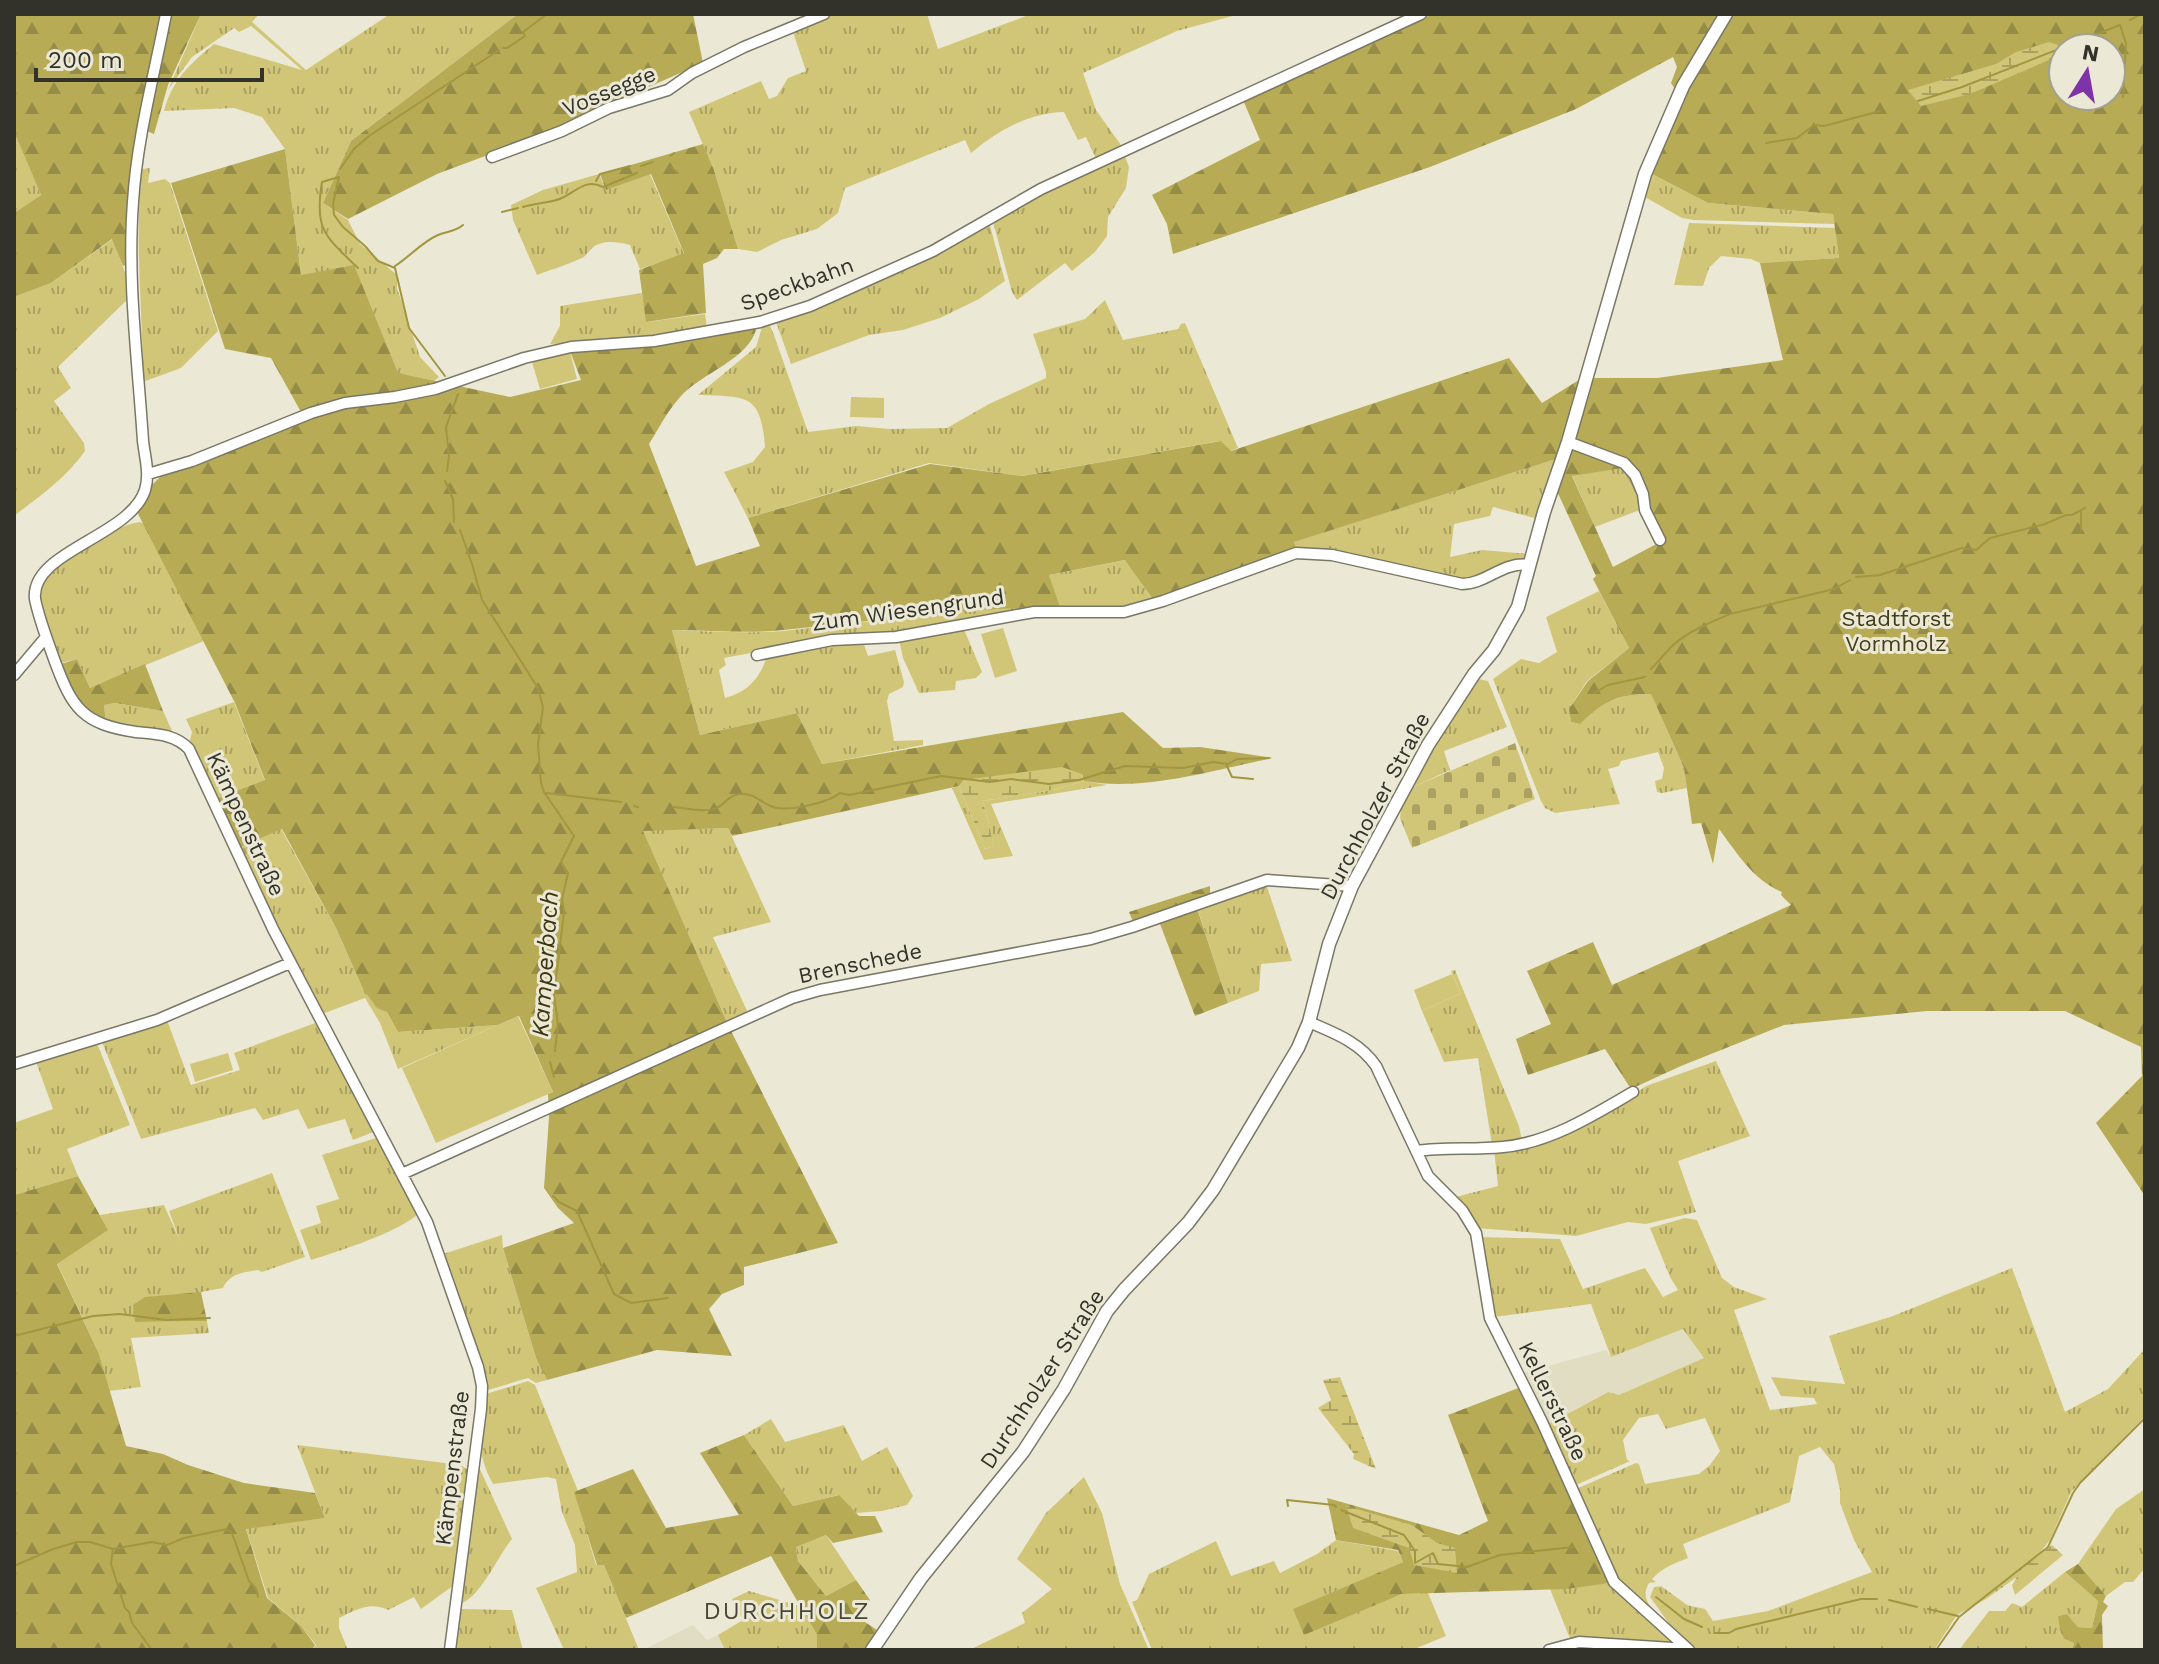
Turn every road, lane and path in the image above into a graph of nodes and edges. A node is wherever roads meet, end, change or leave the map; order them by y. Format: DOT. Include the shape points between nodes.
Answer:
graph roads {
  1 [pos="166,14"];
  2 [pos="824,14"];
  3 [pos="1421,14"];
  4 [pos="1726,14"];
  5 [pos="492,157"];
  6 [pos="1568,442"];
  7 [pos="148,474"];
  8 [pos="1660,540"];
  9 [pos="1529,565"];
  10 [pos="46,637"];
  11 [pos="757,655"];
  12 [pos="14,675"];
  13 [pos="1352,886"];
  14 [pos="290,963"];
  15 [pos="1309,1022"];
  16 [pos="14,1064"];
  17 [pos="1633,1092"];
  18 [pos="1417,1151"];
  19 [pos="402,1174"];
  20 [pos="450,1650"];
  21 [pos="872,1650"];
  22 [pos="1549,1650"];
  23 [pos="1688,1650"];
  1 -- 7 [label="street" via="139,149 131,239"];
  2 -- 5 [label="street, Vossegge" via="744,47 668,90 609,108"];
  3 -- 7 [label="street, Speckbahn" via="1041,189 933,251 810,306 760,322 654,341 571,347 435,389 345,403"];
  4 -- 6 [label="main road, Durchholzer Straße" via="1683,86 1645,174"];
  6 -- 8 [label="street" via="1624,463 1635,475"];
  6 -- 9 [label="main road, Durchholzer Straße"];
  7 -- 10 [label="street, Kämpenstraße" via="132,512 50,567 35,586"];
  9 -- 11 [label="street, Zum Wiesengrund" via="1500,569 1462,584 1332,555 1296,553 1124,612 1034,612"];
  9 -- 13 [label="main road, Durchholzer Straße" via="1511,622 1428,745"];
  10 -- 12 [label="street"];
  10 -- 14 [label="street, Kämpenstraße" via="70,699 81,711 113,728 177,739 189,749"];
  13 -- 15 [label="main road, Durchholzer Straße" via="1329,944"];
  13 -- 19 [label="street, Brenschede" via="1267,880 1091,939 792,998"];
  14 -- 16 [label="street" via="157,1020"];
  14 -- 19 [label="street, Kämpenstraße"];
  15 -- 18 [label="street, Kellerstraße" via="1367,1053"];
  15 -- 21 [label="main road, Durchholzer Straße" via="1213,1190 1107,1311 1023,1452 921,1578"];
  17 -- 18 [label="street" via="1593,1116 1526,1143"];
  18 -- 23 [label="street, Kellerstraße" via="1428,1176 1462,1210 1476,1233 1490,1318 1614,1582"];
  19 -- 20 [label="street, Kämpenstraße" via="432,1235 482,1386"];
  22 -- 23 [label="street" via="1579,1642"];
}
